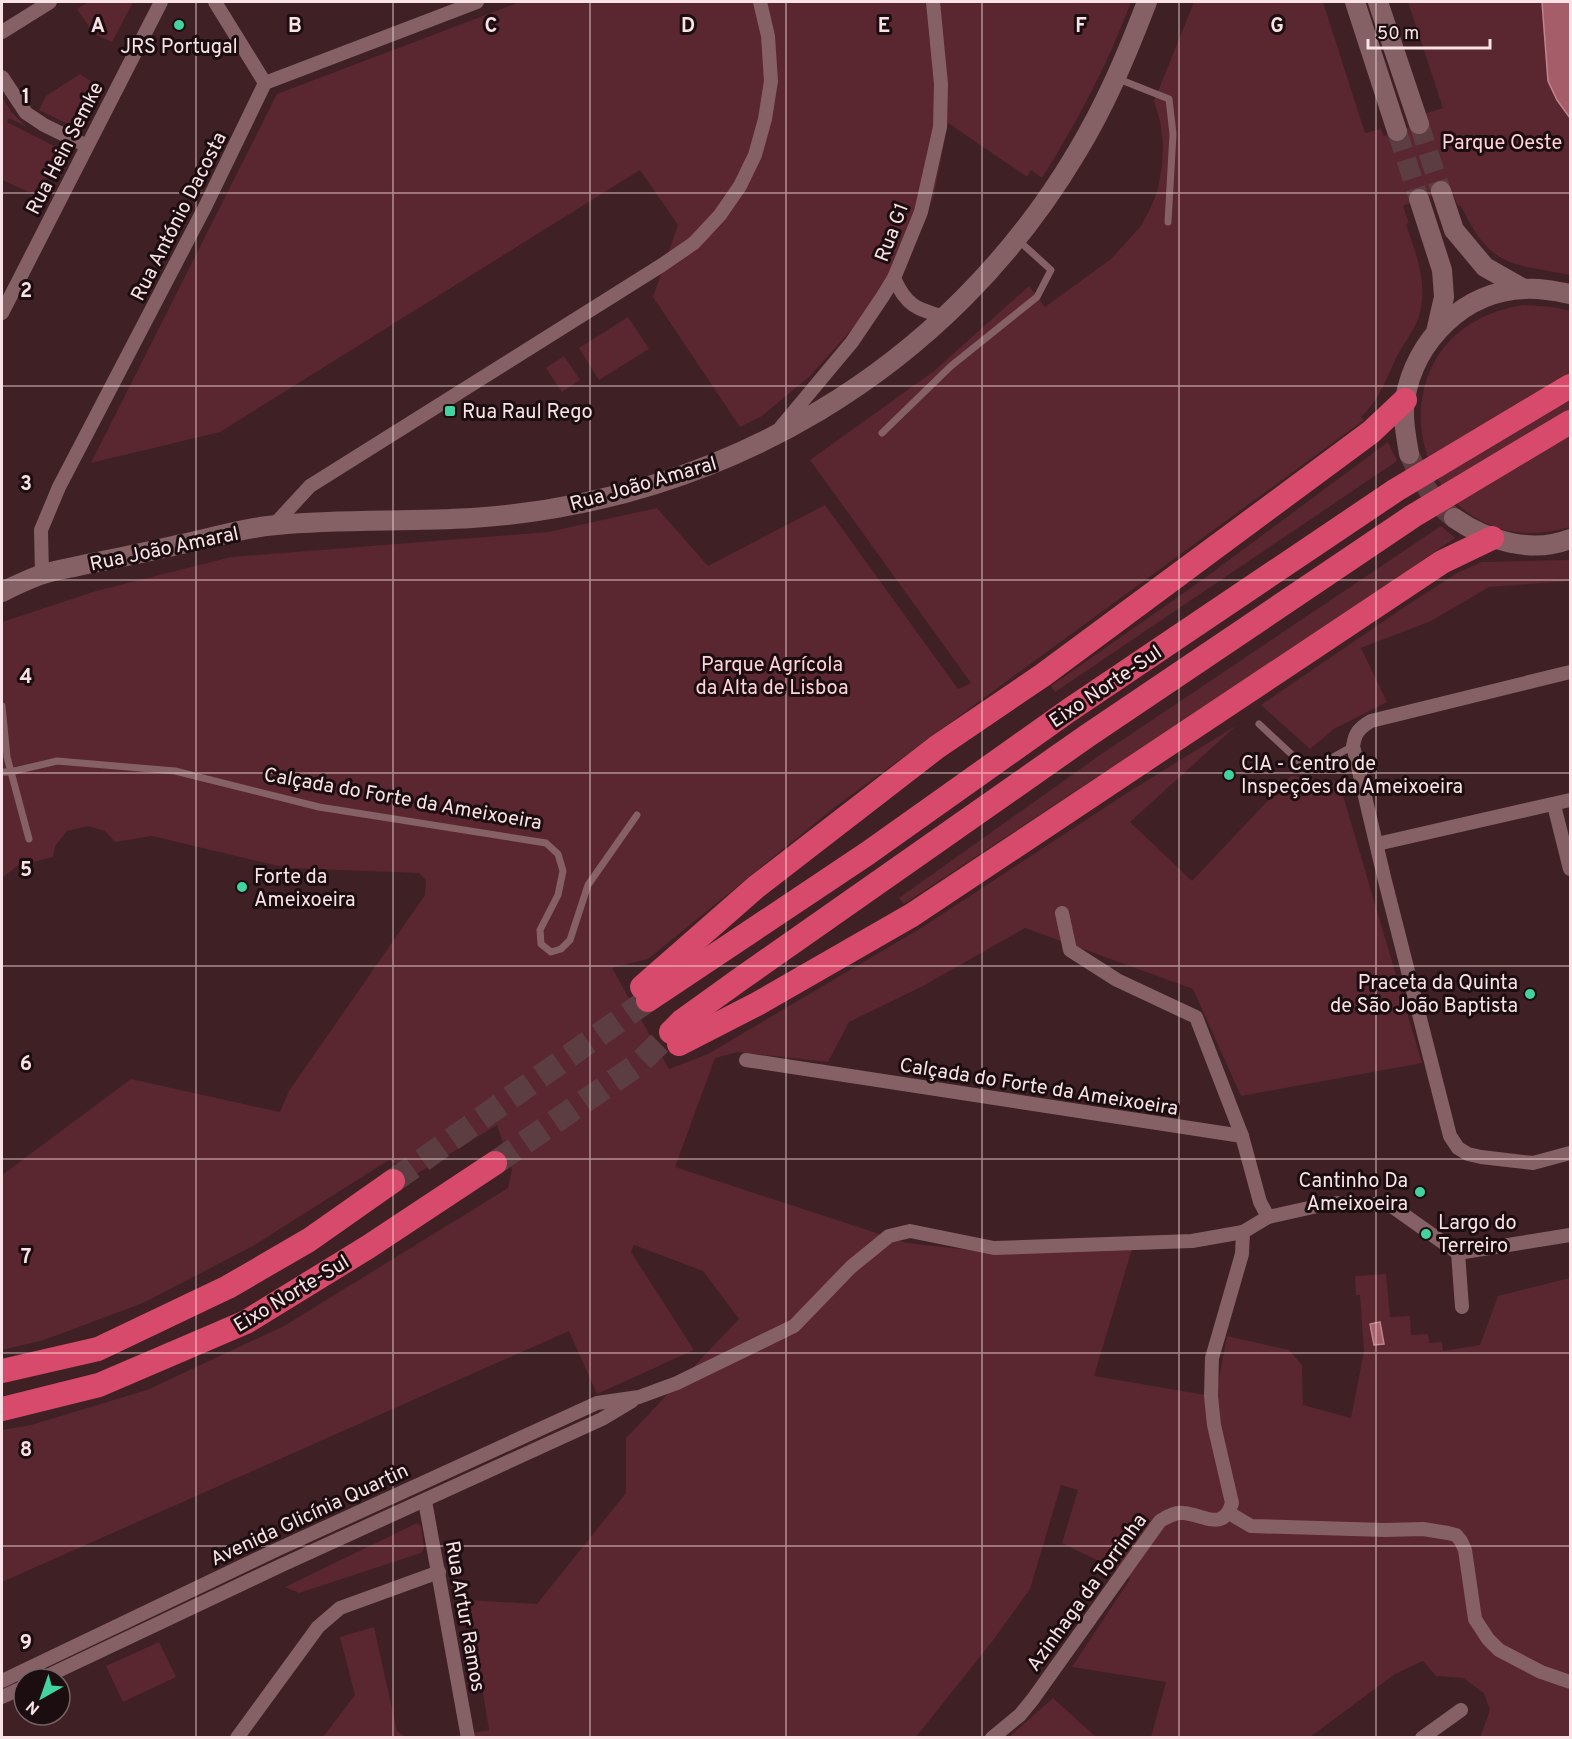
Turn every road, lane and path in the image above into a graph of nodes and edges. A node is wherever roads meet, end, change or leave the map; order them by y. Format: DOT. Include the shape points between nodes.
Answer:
graph roads {
  1 [pos="50,2"];
  2 [pos="161,2"];
  3 [pos="215,2"];
  4 [pos="477,2"];
  5 [pos="760,2"];
  6 [pos="933,2"];
  7 [pos="1148,2"];
  8 [pos="1355,2"];
  9 [pos="1378,2"];
  10 [pos="2,32"];
  11 [pos="2,77"];
  12 [pos="1116,78"];
  13 [pos="266,83"];
  14 [pos="1419,124"];
  15 [pos="1397,131"];
  16 [pos="87,146"];
  17 [pos="1441,191"];
  18 [pos="1419,199"];
  19 [pos="1168,222"];
  20 [pos="1016,239"];
  21 [pos="894,278"];
  22 [pos="1524,289"];
  23 [pos="1570,294"];
  24 [pos="2,313"];
  25 [pos="945,317"];
  26 [pos="1436,332"];
  27 [pos="1570,386"];
  28 [pos="1405,400"];
  29 [pos="1570,422"];
  30 [pos="882,433"];
  31 [pos="772,438"];
  32 [pos="1409,454"];
  33 [pos="1454,518"];
  34 [pos="274,525"];
  35 [pos="1492,538"];
  36 [pos="1569,541"];
  37 [pos="42,574"];
  38 [pos="2,592"];
  39 [pos="1570,672"];
  40 [pos="2,706"];
  41 [pos="1259,724"];
  42 [pos="1353,746"];
  43 [pos="2,772"];
  44 [pos="10,772"];
  45 [pos="1570,800"];
  46 [pos="1554,805"];
  47 [pos="637,816"];
  48 [pos="29,839"];
  49 [pos="1377,844"];
  50 [pos="1570,869"];
  51 [pos="1062,914"];
  52 [pos="746,1060"];
  53 [pos="1242,1136"];
  54 [pos="1570,1154"];
  55 [pos="495,1163"];
  56 [pos="393,1181"];
  57 [pos="1268,1217"];
  58 [pos="1243,1232"];
  59 [pos="1570,1235"];
  60 [pos="1458,1253"];
  61 [pos="1462,1307"];
  62 [pos="2,1371"];
  63 [pos="639,1397"];
  64 [pos="2,1409"];
  65 [pos="421,1483"];
  66 [pos="425,1501"];
  67 [pos="1229,1514"];
  68 [pos="439,1572"];
  69 [pos="128,1621"];
  70 [pos="134,1635"];
  71 [pos="66,1667"];
  72 [pos="2,1681"];
  73 [pos="1570,1682"];
  74 [pos="1461,1710"];
  75 [pos="237,1737"];
  76 [pos="468,1737"];
  77 [pos="992,1737"];
  78 [pos="1422,1737"];
  1 -- 10 [label="street"];
  2 -- 16 [label="street, Rua Hein Semke"];
  3 -- 13 [label="street"];
  4 -- 13 [label="street"];
  5 -- 34 [label="street" via="768,36 771,81 765,119 755,155 740,186 694,243 310,486"];
  6 -- 21 [label="street, Rua G1" via="941,84 940,127 921,212"];
  7 -- 12 [label="street, Rua João Amaral"];
  8 -- 15 [label="street"];
  9 -- 14 [label="street"];
  11 -- 16 [label="street" via="26,113"];
  12 -- 19 [label="lane" via="1169,99 1173,134"];
  12 -- 20 [label="street, Rua João Amaral" via="1077,153"];
  13 -- 37 [label="street, Rua António Dacosta" via="58,487 41,530"];
  16 -- 24 [label="street, Rua Hein Semke"];
  17 -- 22 [label="street" via="1454,230 1485,267"];
  18 -- 26 [label="street" via="1442,270 1444,297"];
  20 -- 25 [label="street, Rua João Amaral"];
  20 -- 30 [label="lane" via="1051,270 1037,297 951,366"];
  21 -- 25 [label="street" via="908,302"];
  21 -- 31 [label="street, Rua G1" via="852,342"];
  22 -- 23 [label="street"];
  22 -- 26 [label="street" via="1475,301"];
  25 -- 31 [label="street, Rua João Amaral" via="871,377"];
  26 -- 28 [label="street" via="1421,352"];
  27 -- 28 [label="highway, Eixo Norte-Sul" via="1396,490 1068,711 868,853 645,994 756,887 937,747 1043,675 1371,432"];
  28 -- 32 [label="street"];
  29 -- 35 [label="highway, Eixo Norte-Sul" via="1413,516 1087,736 682,1021 675,1038 757,1004 912,915 1442,562"];
  31 -- 34 [label="street, Rua João Amaral" via="675,478 540,511 472,518"];
  33 -- 35 [label="street"];
  34 -- 37 [label="street, Rua João Amaral"];
  35 -- 36 [label="street" via="1541,545"];
  37 -- 38 [label="street, Rua João Amaral"];
  39 -- 42 [label="street" via="1371,721 1360,727"];
  40 -- 44 [label="lane"];
  41 -- 42 [label="lane" via="1309,767"];
  42 -- 49 [label="street"];
  43 -- 44 [label="lane, Calçada do Forte da Ameixoeira"];
  44 -- 47 [label="lane, Calçada do Forte da Ameixoeira" via="57,761 175,771 320,807 546,843 558,854 563,871 558,895 540,930 540,944 551,952 570,940 588,885"];
  44 -- 48 [label="lane"];
  45 -- 46 [label="street"];
  46 -- 49 [label="street"];
  46 -- 50 [label="street"];
  49 -- 54 [label="street" via="1450,1136 1458,1148 1481,1157 1533,1163"];
  51 -- 53 [label="street" via="1070,950 1117,980 1197,1017"];
  52 -- 53 [label="street, Calçada do Forte da Ameixoeira"];
  53 -- 57 [label="street" via="1260,1202"];
  55 -- 64 [label="highway, Eixo Norte-Sul" via="246,1322 99,1385"];
  56 -- 62 [label="highway, Eixo Norte-Sul" via="309,1240 228,1287 98,1349"];
  57 -- 58 [label="street"];
  57 -- 60 [label="street" via="1331,1203 1390,1205"];
  58 -- 63 [label="street, Avenida Glicínia Quartin" via="1192,1241 994,1248 910,1231 889,1236 851,1267 794,1326 677,1383"];
  58 -- 67 [label="street" via="1242,1254 1212,1358 1214,1425 1232,1503"];
  59 -- 60 [label="street"];
  60 -- 61 [label="street"];
  63 -- 65 [label="street, Avenida Glicínia Quartin" via="597,1403"];
  63 -- 66 [label="street, Avenida Glicínia Quartin" via="602,1419"];
  65 -- 66 [label="lane"];
  65 -- 69 [label="street, Avenida Glicínia Quartin"];
  66 -- 68 [label="street, Rua Artur Ramos"];
  66 -- 70 [label="street, Avenida Glicínia Quartin"];
  67 -- 73 [label="street" via="1251,1526 1423,1529 1456,1535 1465,1550 1475,1619 1488,1640 1541,1672"];
  67 -- 77 [label="street, Azinhaga da Torrinha" via="1221,1520 1209,1520 1182,1513 1160,1521 1034,1699"];
  68 -- 75 [label="street" via="340,1608 318,1627"];
  68 -- 76 [label="street, Rua Artur Ramos"];
  69 -- 70 [label="lane"];
  69 -- 72 [label="street, Avenida Glicínia Quartin"];
  70 -- 71 [label="street, Avenida Glicínia Quartin"];
  74 -- 78 [label="street"];
}
